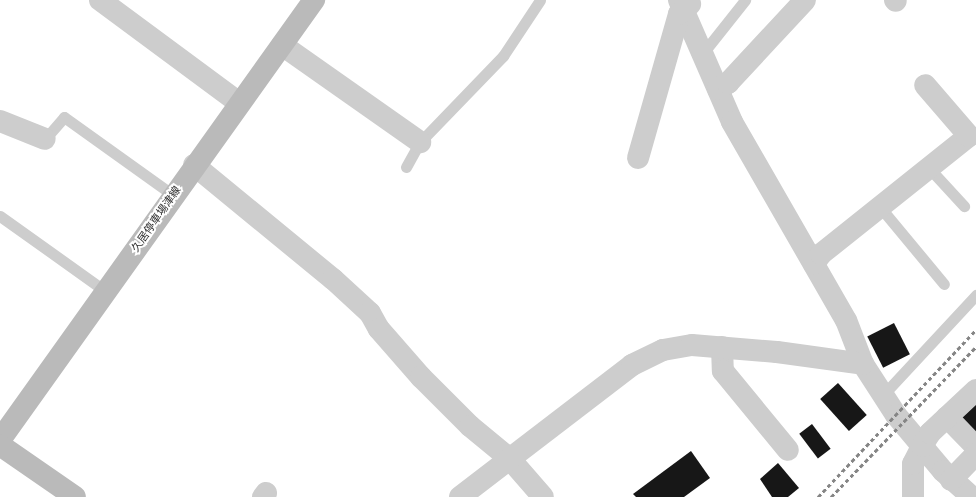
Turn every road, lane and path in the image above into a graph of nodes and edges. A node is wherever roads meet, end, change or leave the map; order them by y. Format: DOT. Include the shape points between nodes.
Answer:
graph roads {
  1 [pos="100,0"];
  2 [pos="314,0"];
  3 [pos="540,0"];
  4 [pos="745,0"];
  5 [pos="806,0"];
  6 [pos="686,3"];
  7 [pos="282,45"];
  8 [pos="703,53"];
  9 [pos="925,85"];
  10 [pos="718,89"];
  11 [pos="239,103"];
  12 [pos="0,121"];
  13 [pos="45,139"];
  14 [pos="420,142"];
  15 [pos="638,158"];
  16 [pos="194,165"];
  17 [pos="406,167"];
  18 [pos="929,168"];
  19 [pos="173,195"];
  20 [pos="964,206"];
  21 [pos="880,207"];
  22 [pos="0,216"];
  23 [pos="814,264"];
  24 [pos="944,284"];
  25 [pos="105,292"];
  26 [pos="976,295"];
  27 [pos="722,347"];
  28 [pos="862,364"];
  29 [pos="976,390"];
  30 [pos="883,395"];
  31 [pos="947,417"];
  32 [pos="0,440"];
  33 [pos="0,445"];
  34 [pos="922,446"];
  35 [pos="976,447"];
  36 [pos="788,450"];
  37 [pos="976,454"];
  38 [pos="510,459"];
  39 [pos="951,480"];
  40 [pos="75,497"];
  41 [pos="460,497"];
  42 [pos="543,497"];
  43 [pos="913,497"];
  44 [pos="972,497"];
  1 -- 11 [label="street"];
  2 -- 7 [label="main road, 久居停車場津線"];
  3 -- 14 [label="lane" via="503,56"];
  4 -- 8 [label="lane"];
  5 -- 10 [label="street" via="728,83"];
  6 -- 8 [label="street"];
  6 -- 15 [label="street" via="679,14"];
  7 -- 11 [label="main road, 久居停車場津線"];
  7 -- 14 [label="street"];
  8 -- 10 [label="street"];
  9 -- 18 [label="street" via="969,136"];
  10 -- 23 [label="street" via="732,122"];
  11 -- 16 [label="main road, 久居停車場津線"];
  12 -- 13 [label="street"];
  13 -- 19 [label="lane" via="64,117"];
  14 -- 17 [label="lane"];
  16 -- 19 [label="main road, 久居停車場津線"];
  16 -- 38 [label="street" via="333,279 370,313 379,329 421,377 470,426"];
  18 -- 20 [label="lane"];
  18 -- 21 [label="street"];
  19 -- 25 [label="main road, 久居停車場津線"];
  21 -- 23 [label="street" via="821,254"];
  21 -- 24 [label="lane"];
  22 -- 25 [label="lane"];
  23 -- 28 [label="street" via="846,320"];
  25 -- 32 [label="main road, 久居停車場津線"];
  26 -- 30 [label="lane"];
  27 -- 28 [label="street"];
  27 -- 36 [label="street" via="723,371"];
  27 -- 38 [label="street" via="677,346 648,356 632,365"];
  28 -- 30 [label="street"];
  29 -- 31 [label="street"];
  30 -- 34 [label="street"];
  31 -- 34 [label="street" via="930,433"];
  31 -- 35 [label="street"];
  33 -- 40 [label="main road"];
  34 -- 39 [label="street"];
  34 -- 43 [label="street" via="913,464"];
  37 -- 39 [label="street"];
  38 -- 41 [label="street"];
  38 -- 42 [label="street"];
  39 -- 44 [label="street"];
}
